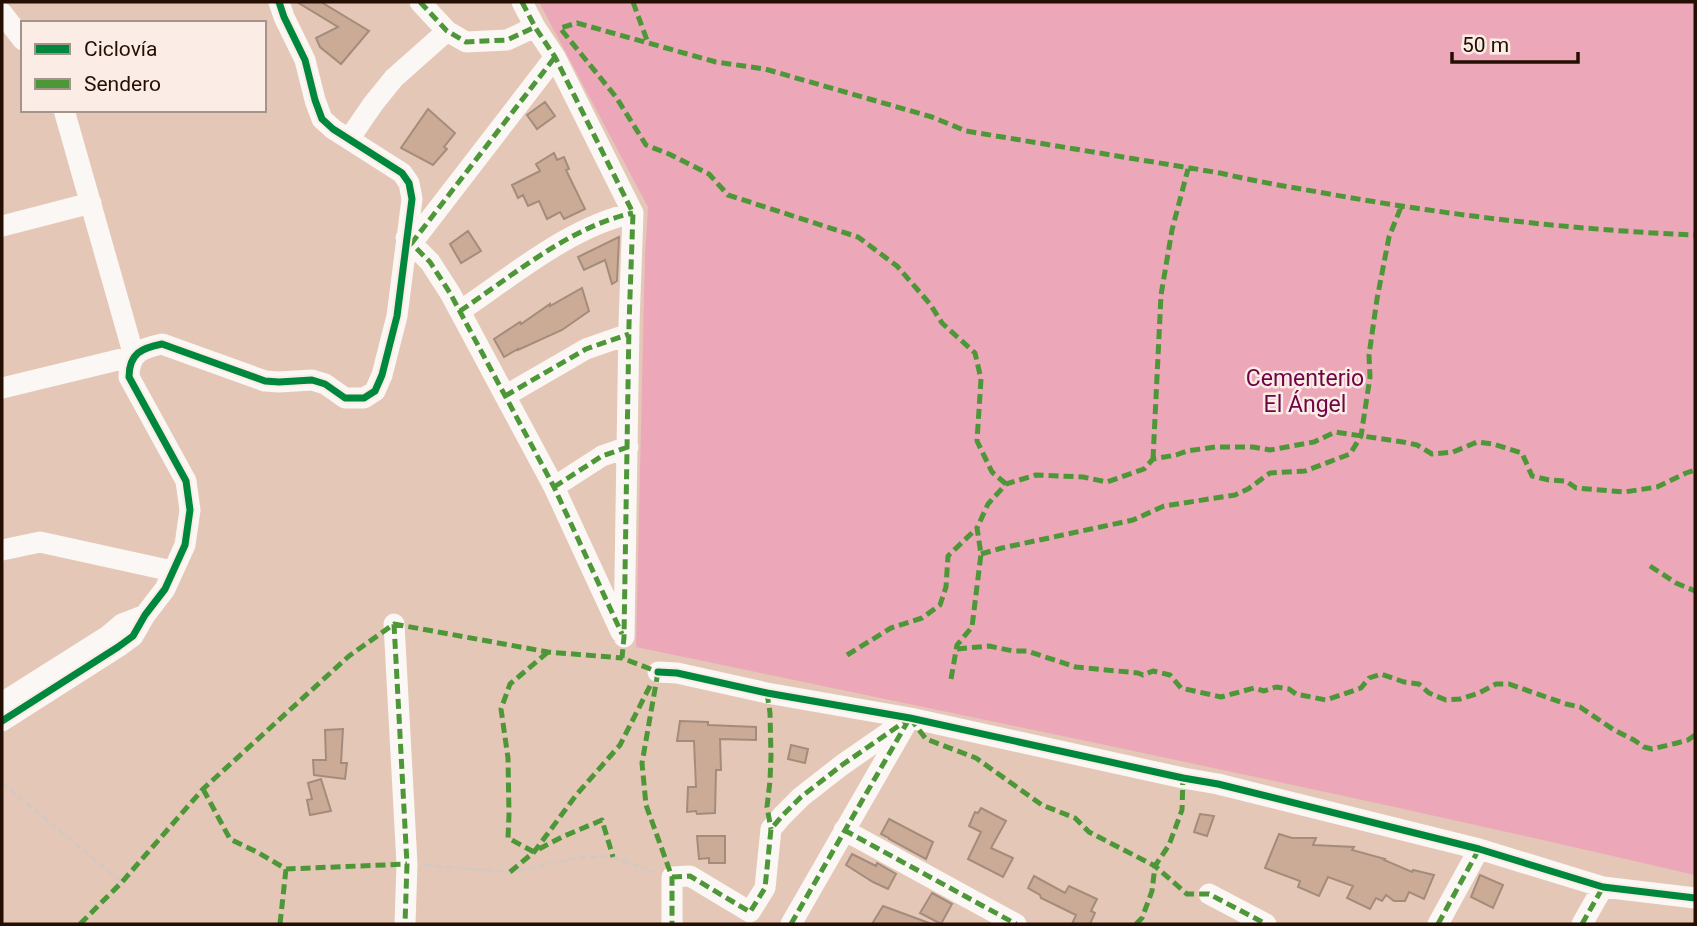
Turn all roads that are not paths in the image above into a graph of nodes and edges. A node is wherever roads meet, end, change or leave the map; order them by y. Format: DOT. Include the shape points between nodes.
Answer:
graph roads {
  1 [pos="279,2"];
  2 [pos="420,2"];
  3 [pos="522,2"];
  4 [pos="2,13"];
  5 [pos="535,27"];
  6 [pos="447,31"];
  7 [pos="21,37"];
  8 [pos="555,58"];
  9 [pos="65,112"];
  10 [pos="349,139"];
  11 [pos="91,204"];
  12 [pos="634,214"];
  13 [pos="2,226"];
  14 [pos="409,241"];
  15 [pos="460,312"];
  16 [pos="629,334"];
  17 [pos="134,356"];
  18 [pos="2,388"];
  19 [pos="505,396"];
  20 [pos="628,447"];
  21 [pos="554,487"];
  22 [pos="2,550"];
  23 [pos="172,571"];
  24 [pos="145,615"];
  25 [pos="394,624"];
  26 [pos="657,672"];
  27 [pos="2,703"];
  28 [pos="910,718"];
  29 [pos="2,721"];
  30 [pos="844,830"];
  31 [pos="1479,849"];
  32 [pos="1603,887"];
  33 [pos="1209,894"];
  34 [pos="1695,898"];
  35 [pos="405,924"];
  36 [pos="672,924"];
  37 [pos="791,924"];
  38 [pos="1016,924"];
  39 [pos="1266,924"];
  40 [pos="1438,924"];
  41 [pos="1582,924"];
  1 -- 10 [label="street" via="322,119"];
  2 -- 6 [label="street"];
  3 -- 5 [label="street"];
  4 -- 7 [label="street"];
  5 -- 6 [label="street" via="507,40 466,42"];
  5 -- 8 [label="street"];
  6 -- 10 [label="street" via="394,78"];
  8 -- 12 [label="street"];
  8 -- 14 [label="street"];
  9 -- 11 [label="street"];
  10 -- 14 [label="street" via="402,173 409,183"];
  11 -- 13 [label="street"];
  11 -- 17 [label="street"];
  12 -- 15 [label="street" via="614,217 557,244"];
  12 -- 16 [label="street"];
  14 -- 15 [label="street" via="430,262"];
  14 -- 17 [label="street" via="382,375 375,391 364,398 345,398 312,380 265,381 162,344"];
  15 -- 19 [label="street"];
  16 -- 19 [label="street" via="586,349"];
  16 -- 20 [label="street"];
  17 -- 18 [label="street"];
  17 -- 23 [label="street" via="129,377 186,481 190,510 186,545"];
  19 -- 21 [label="street"];
  20 -- 21 [label="street" via="602,456"];
  20 -- 21 [label="street" via="624,637"];
  22 -- 23 [label="street" via="40,542"];
  23 -- 24 [label="street"];
  24 -- 27 [label="street" via="122,624"];
  24 -- 29 [label="street" via="133,636 118,648"];
  25 -- 35 [label="street" via="407,864"];
  26 -- 28 [label="street"];
  28 -- 30 [label="street"];
  28 -- 31 [label="street" via="1218,784"];
  28 -- 36 [label="street" via="801,797 771,829 765,888 750,912 690,876 671,877"];
  30 -- 37 [label="street"];
  30 -- 38 [label="street"];
  31 -- 32 [label="street"];
  31 -- 40 [label="street"];
  32 -- 34 [label="street"];
  32 -- 41 [label="street"];
  33 -- 39 [label="street"];
}
